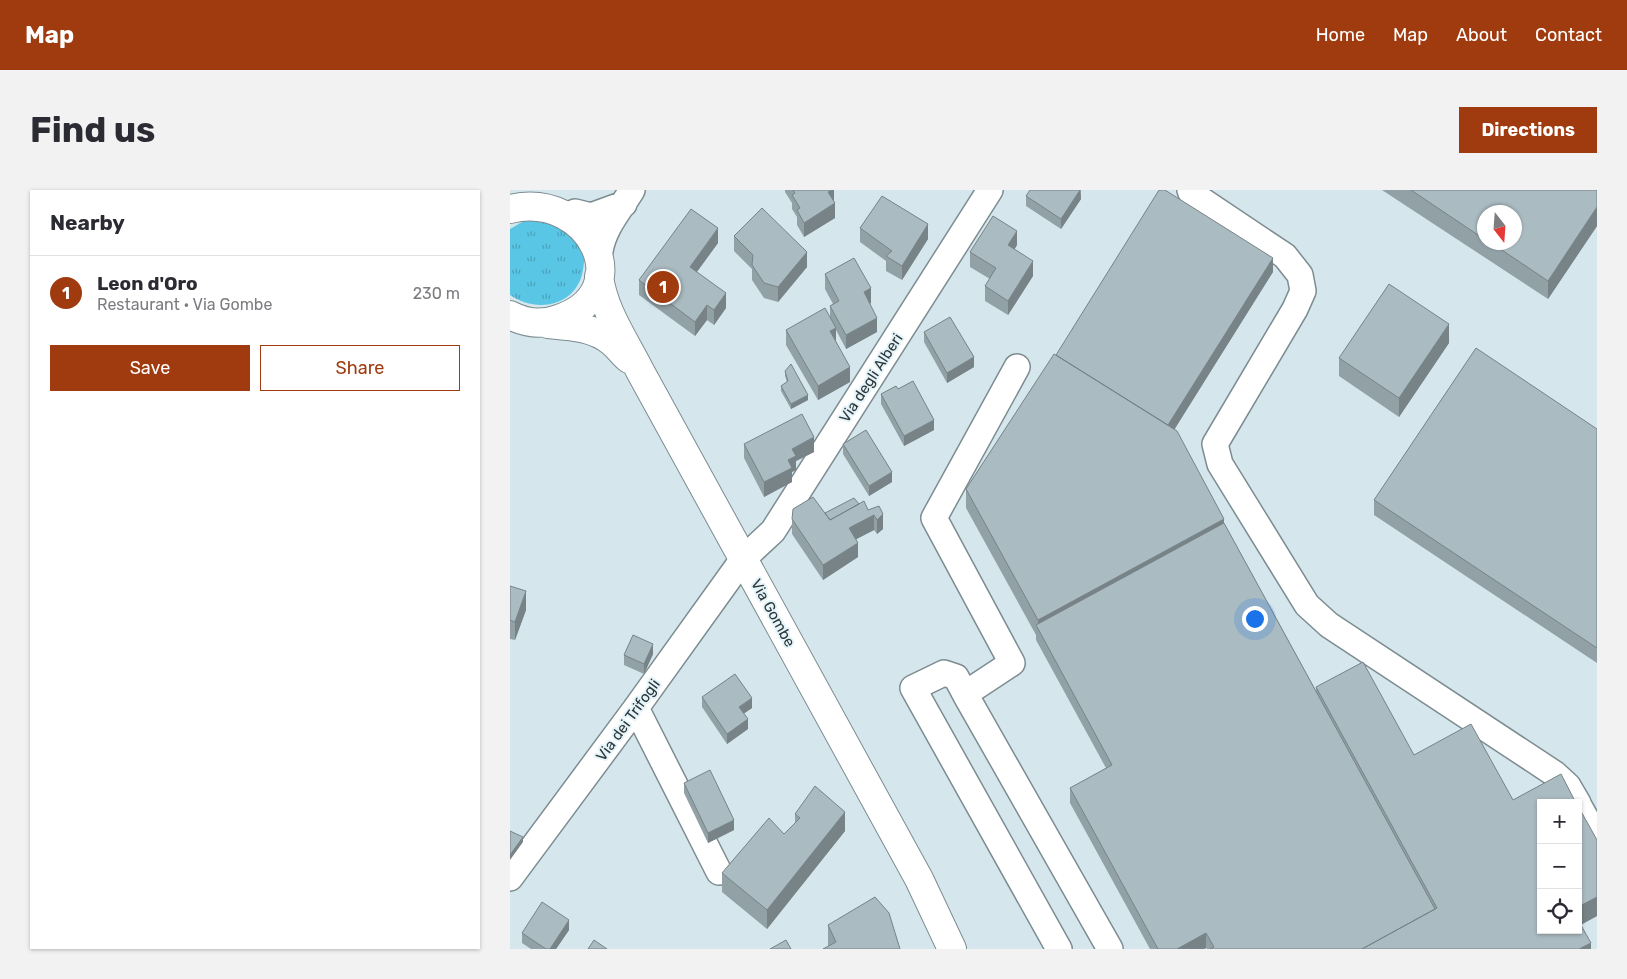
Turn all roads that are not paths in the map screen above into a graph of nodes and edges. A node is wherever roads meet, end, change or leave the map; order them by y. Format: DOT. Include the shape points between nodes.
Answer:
graph roads {
  1 [pos="990,190"];
  2 [pos="1190,190"];
  3 [pos="628,197"];
  4 [pos="558,202"];
  5 [pos="510,209"];
  6 [pos="599,263"];
  7 [pos="522,319"];
  8 [pos="1017,367"];
  9 [pos="640,371"];
  10 [pos="743,559"];
  11 [pos="965,694"];
  12 [pos="636,708"];
  13 [pos="1576,799"];
  14 [pos="1582,810"];
  15 [pos="1597,838"];
  16 [pos="719,872"];
  17 [pos="510,878"];
  18 [pos="919,878"];
  19 [pos="952,949"];
  20 [pos="966,949"];
  21 [pos="1059,949"];
  22 [pos="1110,949"];
  1 -- 10 [label="street, Via degli Alberi" via="773,531"];
  2 -- 13 [label="street" via="1286,256 1300,275 1302,291 1295,309 1215,444 1220,464 1307,605 1329,626 1555,774"];
  3 -- 4 [label="street" via="591,216"];
  3 -- 6 [label="street" via="602,238"];
  4 -- 5 [label="main road" via="527,203"];
  4 -- 6 [label="main road, Via Gombe" via="586,223 595,236"];
  6 -- 7 [label="main road" via="593,292 582,306 551,322"];
  6 -- 9 [label="main road, Via Gombe" via="600,288 606,304"];
  7 -- 9 [label="main road" via="593,331 612,342"];
  8 -- 11 [label="street" via="934,518 1012,663"];
  9 -- 10 [label="main road, Via Gombe"];
  10 -- 12 [label="street, Via dei Trifogli"];
  10 -- 18 [label="main road, Via Gombe"];
  11 -- 21 [label="street" via="956,677 944,672 914,688"];
  11 -- 22 [label="street"];
  12 -- 16 [label="street"];
  12 -- 17 [label="street, Via dei Trifogli"];
  14 -- 15 [label="street"];
  18 -- 19 [label="main road, Via Gombe"];
  18 -- 20 [label="main road"];
}
